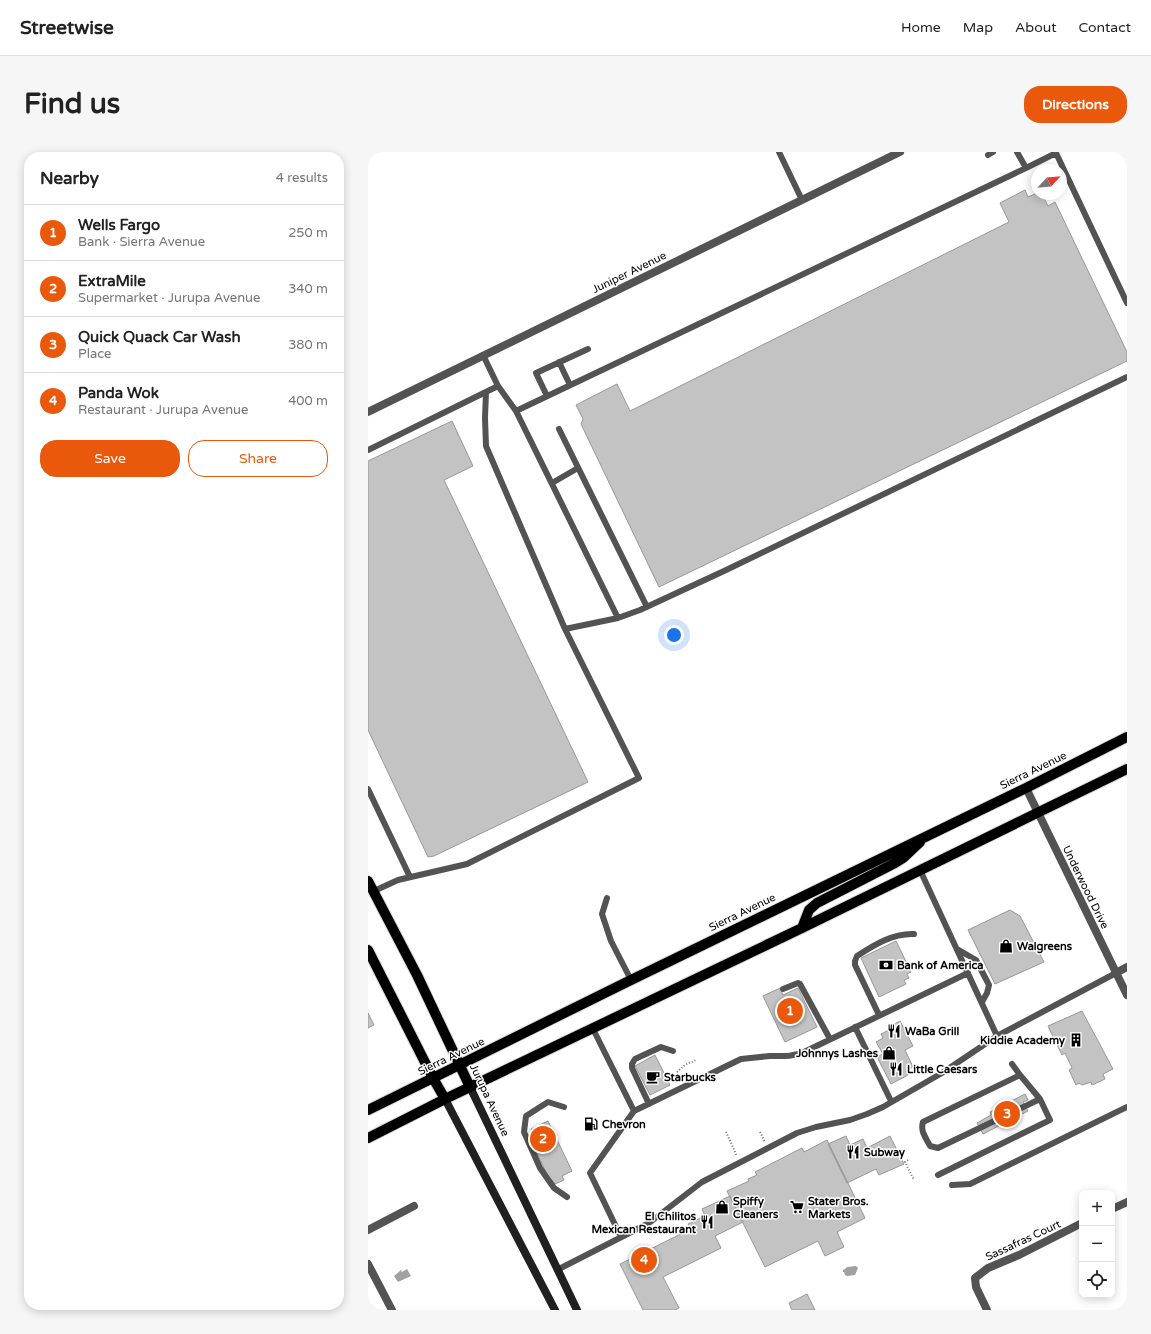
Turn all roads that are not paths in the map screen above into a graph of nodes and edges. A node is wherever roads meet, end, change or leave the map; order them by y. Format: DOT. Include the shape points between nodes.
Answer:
graph roads {
  1 [pos="779,152"];
  2 [pos="900,152"];
  3 [pos="1017,152"];
  4 [pos="1055,152"];
  5 [pos="1026,168"];
  6 [pos="802,200"];
  7 [pos="1127,303"];
  8 [pos="588,349"];
  9 [pos="483,355"];
  10 [pos="559,362"];
  11 [pos="1127,378"];
  12 [pos="570,385"];
  13 [pos="498,386"];
  14 [pos="486,392"];
  15 [pos="547,396"];
  16 [pos="516,411"];
  17 [pos="368,412"];
  18 [pos="559,429"];
  19 [pos="368,450"];
  20 [pos="578,468"];
  21 [pos="552,483"];
  22 [pos="647,607"];
  23 [pos="618,618"];
  24 [pos="565,629"];
  25 [pos="1127,737"];
  26 [pos="1127,769"];
  27 [pos="1026,788"];
  28 [pos="368,789"];
  29 [pos="1038,813"];
  30 [pos="927,835"];
  31 [pos="920,870"];
  32 [pos="410,877"];
  33 [pos="368,881"];
  34 [pos="374,891"];
  35 [pos="607,898"];
  36 [pos="802,928"];
  37 [pos="914,934"];
  38 [pos="368,950"];
  39 [pos="957,950"];
  40 [pos="1127,967"];
  41 [pos="1116,972"];
  42 [pos="968,973"];
  43 [pos="631,980"];
  44 [pos="783,989"];
  45 [pos="1127,995"];
  46 [pos="982,1002"];
  47 [pos="879,1015"];
  48 [pos="855,1027"];
  49 [pos="593,1029"];
  50 [pos="998,1036"];
  51 [pos="830,1039"];
  52 [pos="673,1051"];
  53 [pos="1012,1064"];
  54 [pos="460,1066"];
  55 [pos="1020,1075"];
  56 [pos="433,1078"];
  57 [pos="470,1087"];
  58 [pos="445,1099"];
  59 [pos="1040,1099"];
  60 [pos="891,1101"];
  61 [pos="649,1104"];
  62 [pos="564,1107"];
  63 [pos="1127,1107"];
  64 [pos="368,1110"];
  65 [pos="634,1112"];
  66 [pos="368,1138"];
  67 [pos="938,1175"];
  68 [pos="952,1185"];
  69 [pos="567,1197"];
  70 [pos="1127,1202"];
  71 [pos="414,1206"];
  72 [pos="1115,1208"];
  73 [pos="1079,1224"];
  74 [pos="368,1230"];
  75 [pos="621,1237"];
  76 [pos="368,1264"];
  77 [pos="557,1270"];
  78 [pos="392,1310"];
  79 [pos="555,1310"];
  80 [pos="577,1310"];
  81 [pos="987,1310"];
  1 -- 6 [label="lane"];
  2 -- 6 [label="street, Juniper Avenue"];
  3 -- 5 [label="lane"];
  4 -- 5 [label="lane"];
  4 -- 7 [label="lane"];
  5 -- 12 [label="lane"];
  6 -- 9 [label="street, Juniper Avenue"];
  8 -- 10 [label="lane"];
  9 -- 13 [label="lane"];
  9 -- 17 [label="street, Juniper Avenue"];
  10 -- 12 [label="lane"];
  10 -- 15 [label="lane" via="536,373"];
  11 -- 22 [label="lane"];
  12 -- 15 [label="lane"];
  13 -- 14 [label="lane"];
  13 -- 16 [label="lane"];
  14 -- 19 [label="lane"];
  14 -- 24 [label="lane" via="486,446"];
  15 -- 16 [label="lane"];
  16 -- 21 [label="lane"];
  18 -- 20 [label="lane"];
  20 -- 21 [label="lane"];
  20 -- 22 [label="lane"];
  21 -- 23 [label="lane"];
  22 -- 23 [label="lane"];
  23 -- 24 [label="lane"];
  24 -- 32 [label="lane" via="639,778 467,864"];
  25 -- 27 [label="main road, Sierra Avenue"];
  26 -- 29 [label="main road"];
  27 -- 29 [label="street, Underwood Drive"];
  27 -- 30 [label="main road, Sierra Avenue"];
  28 -- 32 [label="lane"];
  29 -- 31 [label="main road"];
  29 -- 41 [label="street, Underwood Drive"];
  30 -- 36 [label="main road" via="895,863 817,903 809,910"];
  30 -- 43 [label="main road, Sierra Avenue"];
  31 -- 36 [label="main road"];
  31 -- 39 [label="lane"];
  32 -- 34 [label="lane"];
  33 -- 34 [label="main road, Jurupa Avenue"];
  34 -- 54 [label="main road, Jurupa Avenue"];
  35 -- 43 [label="lane" via="602,914 611,941"];
  36 -- 49 [label="main road"];
  37 -- 47 [label="lane" via="903,933 891,937 857,956 856,965"];
  38 -- 56 [label="main road"];
  39 -- 42 [label="lane"];
  39 -- 46 [label="lane" via="976,960 989,985"];
  40 -- 41 [label="street"];
  41 -- 45 [label="street, Underwood Drive"];
  41 -- 50 [label="lane"];
  42 -- 46 [label="lane"];
  42 -- 47 [label="lane"];
  43 -- 54 [label="main road, Sierra Avenue"];
  44 -- 51 [label="lane" via="800,984"];
  46 -- 50 [label="lane"];
  47 -- 48 [label="lane"];
  48 -- 51 [label="lane"];
  48 -- 60 [label="lane"];
  49 -- 57 [label="main road"];
  49 -- 65 [label="lane"];
  50 -- 60 [label="lane" via="942,1073"];
  51 -- 61 [label="lane" via="796,1056 741,1059"];
  52 -- 61 [label="lane" via="661,1046 635,1059 632,1064"];
  53 -- 55 [label="lane"];
  54 -- 56 [label="main road, Sierra Avenue"];
  54 -- 57 [label="main road, Jurupa Avenue"];
  55 -- 59 [label="lane"];
  55 -- 59 [label="lane" via="923,1122 922,1131 930,1146 938,1148"];
  56 -- 58 [label="main road"];
  56 -- 64 [label="main road, Sierra Avenue"];
  57 -- 58 [label="main road"];
  57 -- 77 [label="main road, Jurupa Avenue"];
  58 -- 66 [label="main road"];
  58 -- 79 [label="main road"];
  59 -- 67 [label="lane" via="1050,1120"];
  60 -- 75 [label="lane" via="850,1120 797,1133 702,1182 649,1223"];
  61 -- 65 [label="lane"];
  62 -- 69 [label="lane" via="548,1102 526,1116 524,1132 540,1168 554,1188"];
  63 -- 68 [label="lane" via="970,1184"];
  65 -- 75 [label="lane" via="590,1173"];
  70 -- 72 [label="street"];
  71 -- 74 [label="street"];
  73 -- 81 [label="street, Sassafras Court" via="988,1268 975,1278 976,1287"];
  75 -- 77 [label="lane"];
  76 -- 78 [label="street"];
  77 -- 80 [label="main road, Jurupa Avenue"];
}
